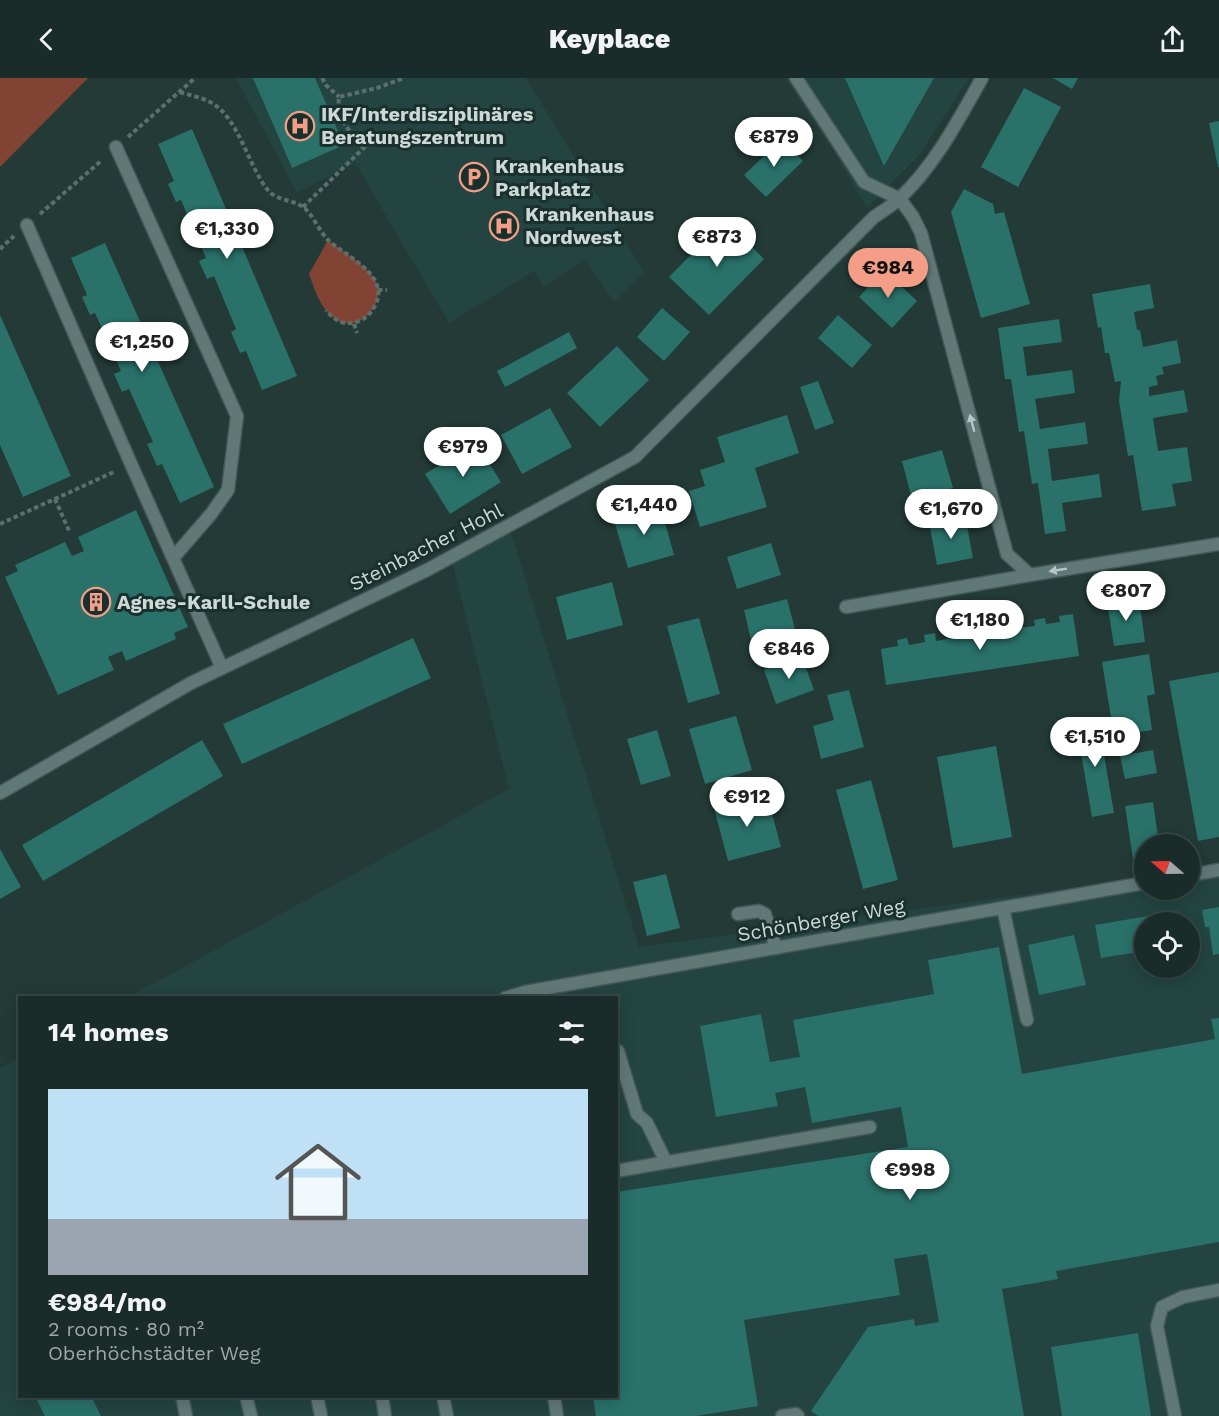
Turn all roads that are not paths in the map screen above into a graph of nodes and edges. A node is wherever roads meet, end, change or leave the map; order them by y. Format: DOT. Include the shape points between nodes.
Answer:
graph roads {
  1 [pos="796,78"];
  2 [pos="982,78"];
  3 [pos="116,147"];
  4 [pos="900,199"];
  5 [pos="27,225"];
  6 [pos="1219,544"];
  7 [pos="173,558"];
  8 [pos="1030,575"];
  9 [pos="846,607"];
  10 [pos="222,668"];
  11 [pos="0,794"];
  12 [pos="1219,870"];
  13 [pos="1200,873"];
  14 [pos="1134,885"];
  15 [pos="1003,908"];
  16 [pos="738,914"];
  17 [pos="776,948"];
  18 [pos="512,996"];
  19 [pos="1027,1020"];
  20 [pos="618,1051"];
  21 [pos="870,1127"];
  22 [pos="666,1162"];
  23 [pos="618,1171"];
  24 [pos="1219,1290"];
  25 [pos="182,1398"];
  26 [pos="246,1398"];
  27 [pos="317,1398"];
  28 [pos="382,1398"];
  29 [pos="443,1398"];
  30 [pos="554,1398"];
  31 [pos="186,1416"];
  32 [pos="251,1416"];
  33 [pos="321,1416"];
  34 [pos="386,1416"];
  35 [pos="447,1416"];
  36 [pos="557,1416"];
  37 [pos="782,1416"];
  38 [pos="798,1416"];
  39 [pos="1175,1416"];
  1 -- 4 [label="street" via="864,182"];
  2 -- 4 [label="street, Steinbacher Hohl" via="923,172"];
  3 -- 7 [label="street" via="237,416 228,490"];
  8 -- 4 [label="street, one-way" via="1007,554 921,233"];
  4 -- 10 [label="street, Steinbacher Hohl" via="874,217 635,457 427,570"];
  5 -- 7 [label="street"];
  6 -- 8 [label="street, one-way"];
  7 -- 10 [label="street"];
  8 -- 9 [label="street"];
  10 -- 11 [label="street, Steinbacher Hohl"];
  12 -- 13 [label="street"];
  14 -- 15 [label="street, Schönberger Weg"];
  15 -- 17 [label="street, Schönberger Weg"];
  15 -- 19 [label="street"];
  16 -- 17 [label="street" via="765,914"];
  17 -- 18 [label="street, Schönberger Weg"];
  20 -- 22 [label="street" via="637,1114 647,1123"];
  21 -- 22 [label="street"];
  22 -- 23 [label="street"];
  24 -- 39 [label="street" via="1183,1297 1162,1307 1157,1326"];
  25 -- 31 [label="street"];
  26 -- 32 [label="street"];
  27 -- 33 [label="street"];
  28 -- 34 [label="street"];
  29 -- 35 [label="street"];
  30 -- 36 [label="street"];
  37 -- 38 [label="street"];
}
